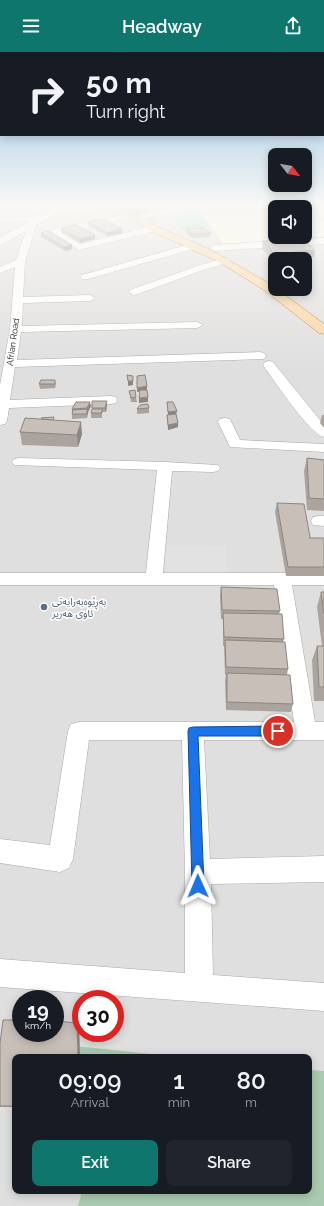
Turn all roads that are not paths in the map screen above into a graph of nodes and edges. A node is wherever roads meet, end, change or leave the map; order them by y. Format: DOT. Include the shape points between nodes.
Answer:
graph roads {
  1 [pos="21,259"];
  2 [pos="149,259"];
  3 [pos="221,259"];
  4 [pos="236,259"];
  5 [pos="225,261"];
  6 [pos="20,262"];
  7 [pos="0,270"];
  8 [pos="85,277"];
  9 [pos="268,277"];
  10 [pos="134,292"];
  11 [pos="297,296"];
  12 [pos="90,298"];
  13 [pos="18,300"];
  14 [pos="324,318"];
  15 [pos="197,324"];
  16 [pos="16,329"];
  17 [pos="324,330"];
  18 [pos="10,364"];
  19 [pos="111,400"];
  20 [pos="3,404"];
  21 [pos="0,421"];
  22 [pos="225,422"];
  23 [pos="324,433"];
  24 [pos="324,448"];
  25 [pos="19,462"];
  26 [pos="165,466"];
  27 [pos="212,468"];
  28 [pos="0,579"];
  29 [pos="154,579"];
  30 [pos="282,579"];
  31 [pos="324,579"];
  32 [pos="193,731"];
  33 [pos="315,731"];
  34 [pos="0,851"];
  35 [pos="324,869"];
  36 [pos="198,872"];
  37 [pos="0,973"];
  38 [pos="200,987"];
  39 [pos="324,997"];
  1 -- 6 [label="street, Afrian Road"];
  2 -- 8 [label="street"];
  3 -- 5 [label="main road"];
  4 -- 9 [label="main road"];
  5 -- 10 [label="street"];
  5 -- 17 [label="main road" via="272,290"];
  6 -- 7 [label="street"];
  6 -- 13 [label="street, Afrian Road"];
  11 -- 14 [label="main road"];
  12 -- 13 [label="street"];
  13 -- 16 [label="street, Afrian Road"];
  15 -- 16 [label="street"];
  16 -- 18 [label="street, Afrian Road"];
  18 -- 20 [label="street, Afrian Road"];
  18 -- 23 [label="street" via="264,360"];
  19 -- 20 [label="street"];
  20 -- 21 [label="street, Afrian Road"];
  22 -- 24 [label="street" via="235,444"];
  25 -- 26 [label="street"];
  26 -- 27 [label="street"];
  26 -- 29 [label="street"];
  28 -- 29 [label="street"];
  29 -- 30 [label="street"];
  30 -- 31 [label="street"];
  30 -- 33 [label="street"];
  32 -- 33 [label="street"];
  32 -- 34 [label="street" via="79,731 60,859"];
  32 -- 36 [label="street"];
  35 -- 36 [label="street"];
  36 -- 38 [label="street"];
  37 -- 38 [label="street"];
  38 -- 39 [label="street"];
}
